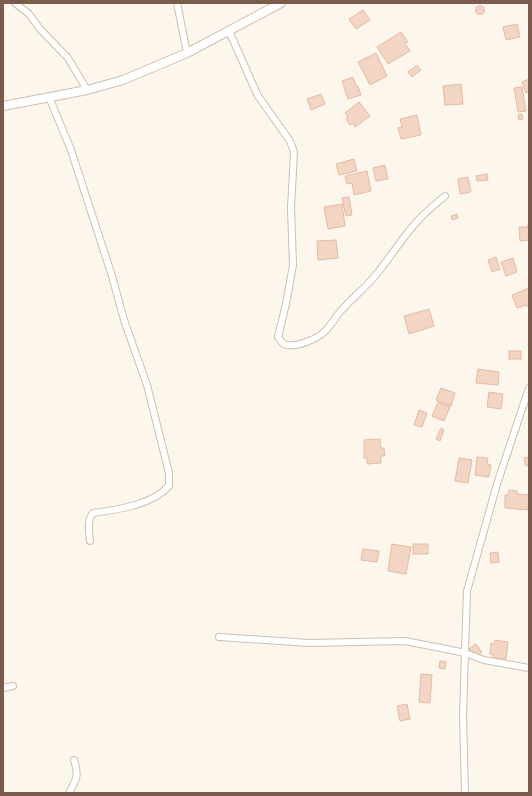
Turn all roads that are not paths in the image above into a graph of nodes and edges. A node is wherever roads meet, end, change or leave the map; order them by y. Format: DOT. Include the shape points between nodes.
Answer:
graph roads {
  1 [pos="15,3"];
  2 [pos="177,3"];
  3 [pos="280,3"];
  4 [pos="229,31"];
  5 [pos="187,53"];
  6 [pos="87,90"];
  7 [pos="49,96"];
  8 [pos="3,106"];
  9 [pos="445,196"];
  10 [pos="529,388"];
  11 [pos="90,541"];
  12 [pos="219,637"];
  13 [pos="465,653"];
  14 [pos="529,668"];
  15 [pos="13,686"];
  16 [pos="3,688"];
  17 [pos="74,760"];
  18 [pos="69,793"];
  19 [pos="465,793"];
  1 -- 6 [label="street" via="29,14 68,58"];
  2 -- 5 [label="street"];
  3 -- 4 [label="street"];
  4 -- 5 [label="street"];
  4 -- 9 [label="street" via="258,96 290,141 294,152 291,208 293,265 278,338 282,343 287,346 296,345 323,333 389,259 413,225"];
  5 -- 6 [label="street" via="123,80"];
  6 -- 7 [label="street"];
  7 -- 8 [label="street"];
  7 -- 11 [label="street" via="71,150 124,320 148,385 168,473 169,486 163,492 130,507 93,513 89,523"];
  10 -- 13 [label="street" via="497,484 467,591"];
  12 -- 13 [label="street" via="309,643 405,640"];
  13 -- 14 [label="street" via="484,660"];
  13 -- 19 [label="street"];
  15 -- 16 [label="street"];
  17 -- 18 [label="street" via="78,772"];
}
